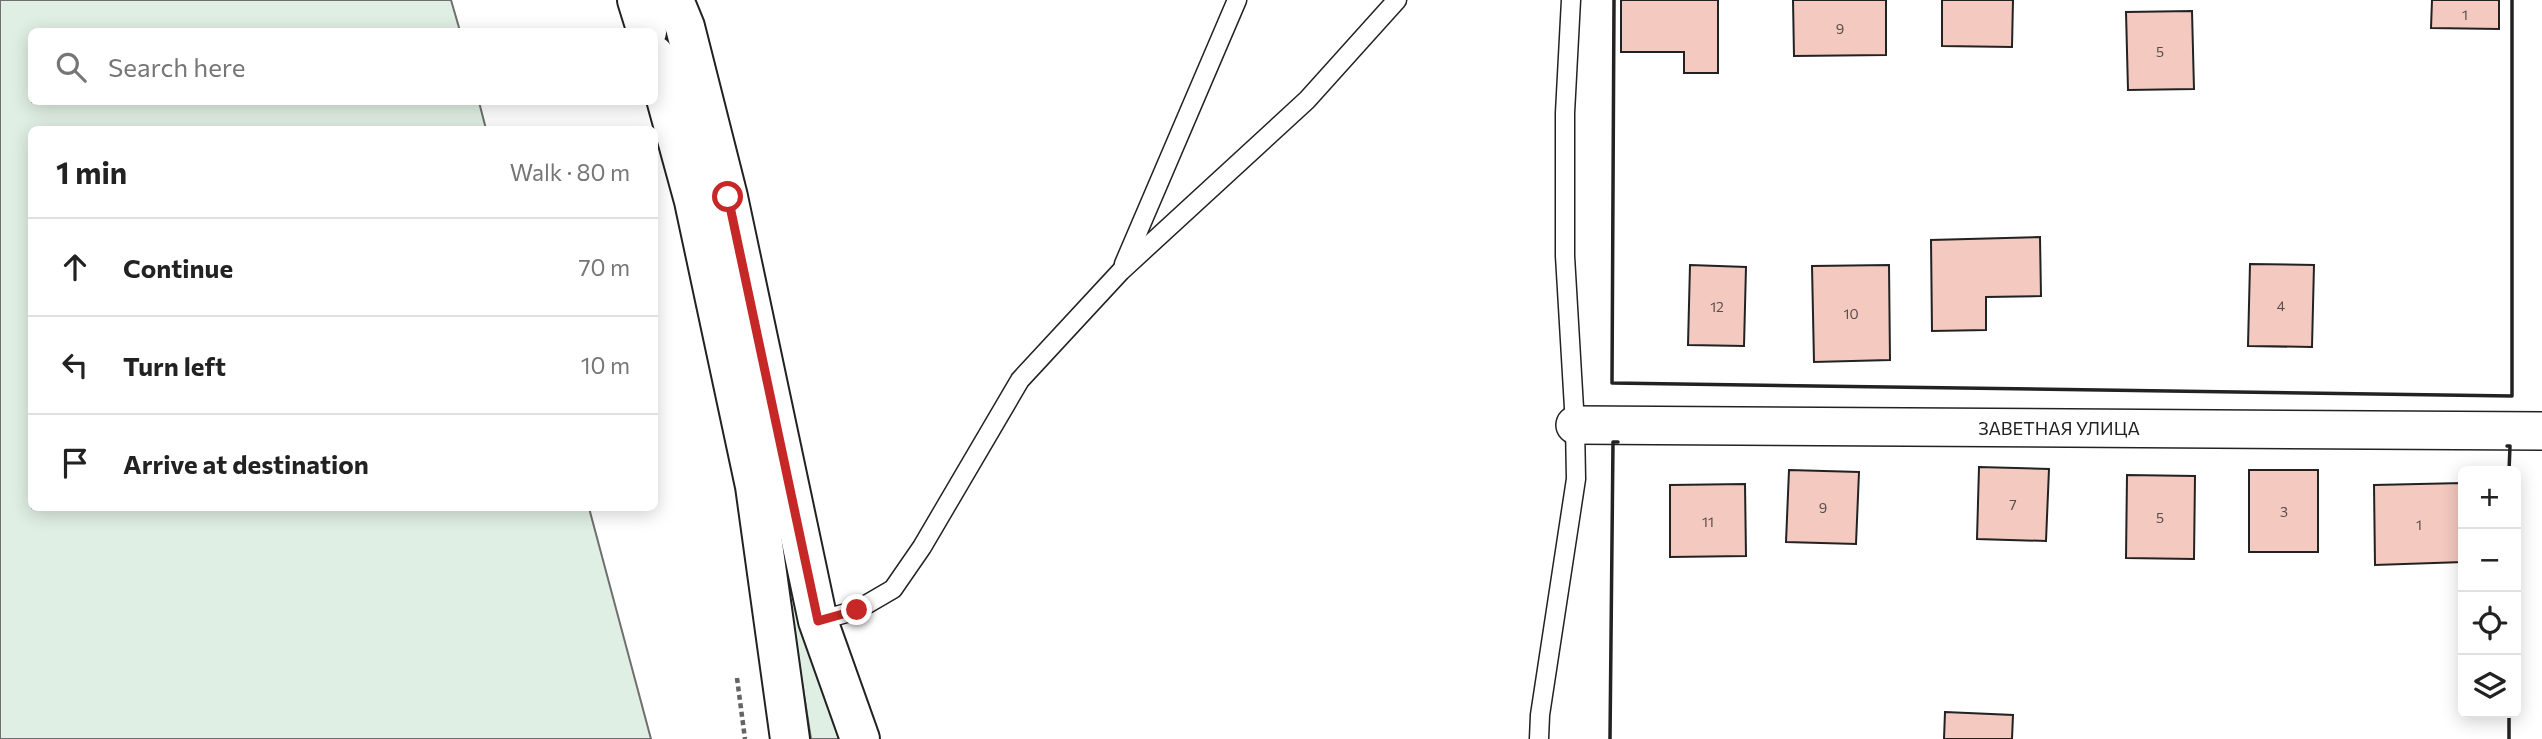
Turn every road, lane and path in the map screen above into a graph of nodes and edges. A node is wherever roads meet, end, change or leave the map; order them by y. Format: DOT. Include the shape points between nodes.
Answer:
graph roads {
  1 [pos="637,0"];
  2 [pos="674,0"];
  3 [pos="1237,0"];
  4 [pos="1397,0"];
  5 [pos="1572,0"];
  6 [pos="646,28"];
  7 [pos="658,70"];
  8 [pos="1121,271"];
  9 [pos="1575,425"];
  10 [pos="2542,431"];
  11 [pos="818,621"];
  12 [pos="737,678"];
  13 [pos="745,739"];
  14 [pos="790,739"];
  15 [pos="860,739"];
  16 [pos="1539,739"];
  1 -- 6 [label="main road"];
  2 -- 11 [label="main road" via="728,197"];
  3 -- 8 [label="lane"];
  4 -- 8 [label="lane" via="1307,100"];
  5 -- 9 [label="lane" via="1565,113 1565,256"];
  7 -- 14 [label="main road" via="694,201 755,485"];
  8 -- 11 [label="lane" via="1020,380 893,589 857,610"];
  9 -- 10 [label="street, ЗАВЕТНАЯ УЛИЦА"];
  9 -- 16 [label="lane" via="1576,479"];
  11 -- 15 [label="main road"];
  12 -- 13 [label="path"];
}
